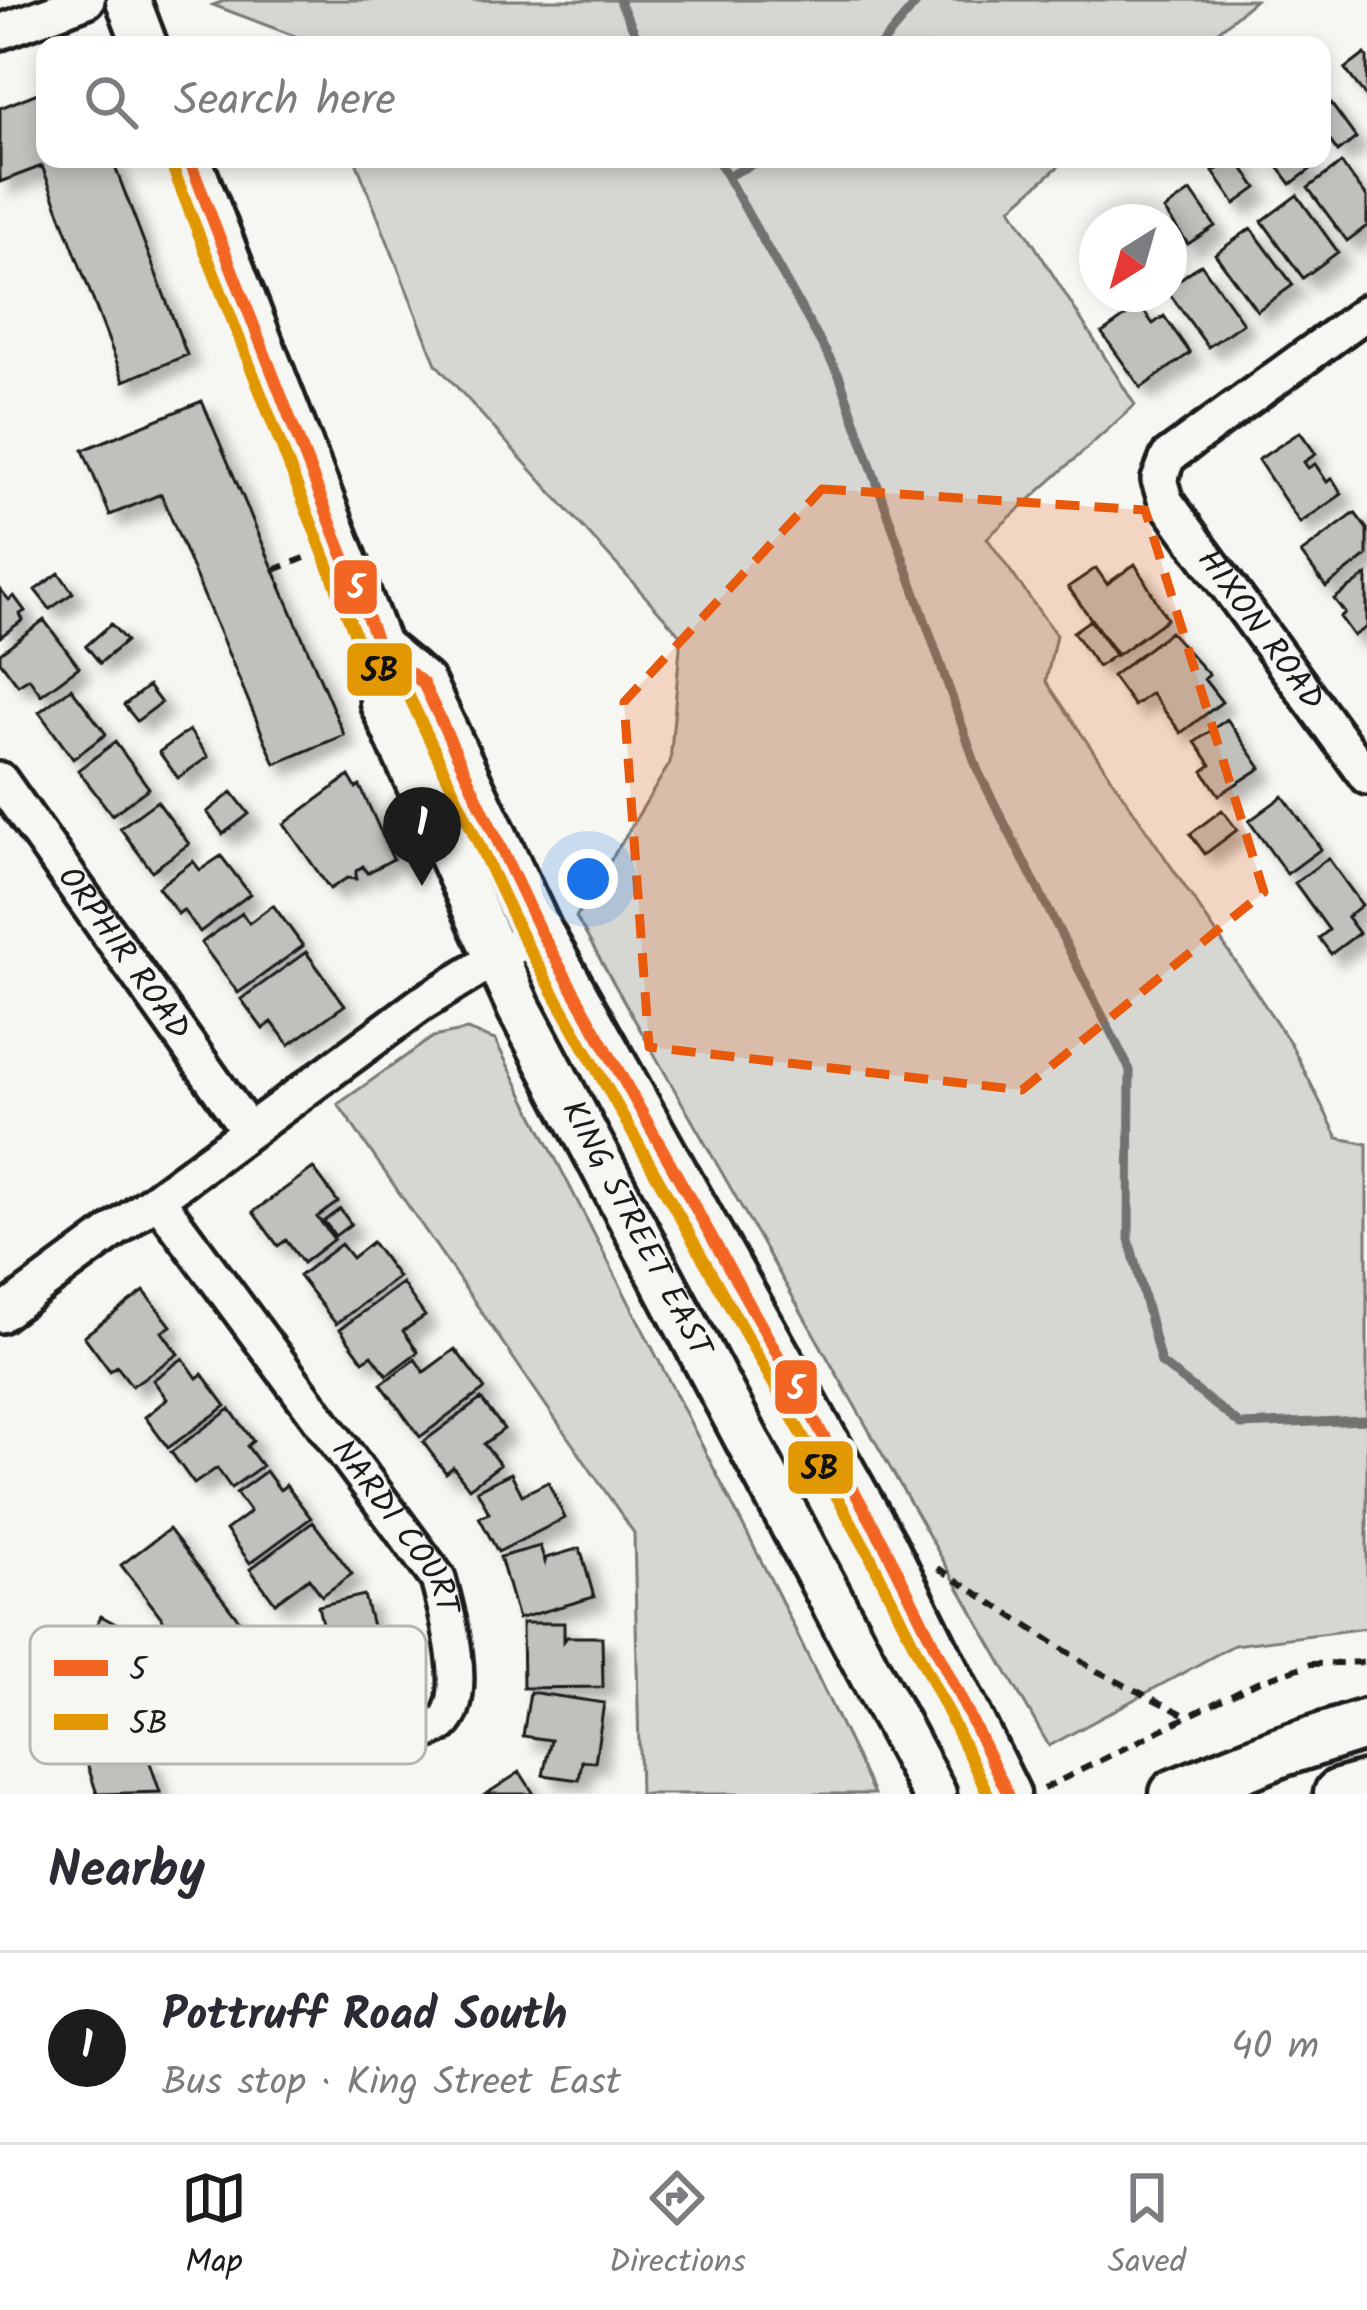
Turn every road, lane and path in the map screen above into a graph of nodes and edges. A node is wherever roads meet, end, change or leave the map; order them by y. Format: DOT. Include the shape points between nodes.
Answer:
graph roads {
  1 [pos="87,0"];
  2 [pos="128,0"];
  3 [pos="2,23"];
  4 [pos="142,36"];
  5 [pos="193,168"];
  6 [pos="1367,313"];
  7 [pos="379,647"];
  8 [pos="1367,778"];
  9 [pos="0,780"];
  10 [pos="540,931"];
  11 [pos="496,957"];
  12 [pos="248,1130"];
  13 [pos="158,1200"];
  14 [pos="0,1316"];
  15 [pos="885,1546"];
  16 [pos="1367,1662"];
  17 [pos="1187,1717"];
  18 [pos="1367,1724"];
  19 [pos="426,1732"];
  20 [pos="1367,1786"];
  21 [pos="1025,1791"];
  22 [pos="934,1794"];
  23 [pos="1175,1794"];
  24 [pos="1339,1794"];
  1 -- 3 [label="street"];
  2 -- 4 [label="main road"];
  5 -- 7 [label="main road, KING STREET EAST"];
  6 -- 8 [label="street, HIXON ROAD" via="1168,457 1159,480 1166,502"];
  7 -- 10 [label="main road, KING STREET EAST" via="424,683"];
  7 -- 11 [label="main road, KING STREET EAST" via="382,703"];
  9 -- 12 [label="street, ORPHIR ROAD"];
  10 -- 11 [label="street"];
  10 -- 15 [label="main road, KING STREET EAST"];
  11 -- 12 [label="street"];
  11 -- 22 [label="main road, KING STREET EAST"];
  12 -- 13 [label="street"];
  13 -- 14 [label="street"];
  13 -- 19 [label="street, NARDI COURT" via="438,1579 454,1636 454,1703 444,1722"];
  15 -- 17 [label="path" via="940,1569"];
  15 -- 21 [label="main road, KING STREET EAST"];
  16 -- 17 [label="path" via="1311,1664"];
  17 -- 21 [label="path"];
  18 -- 23 [label="highway"];
  20 -- 24 [label="highway"];
}
